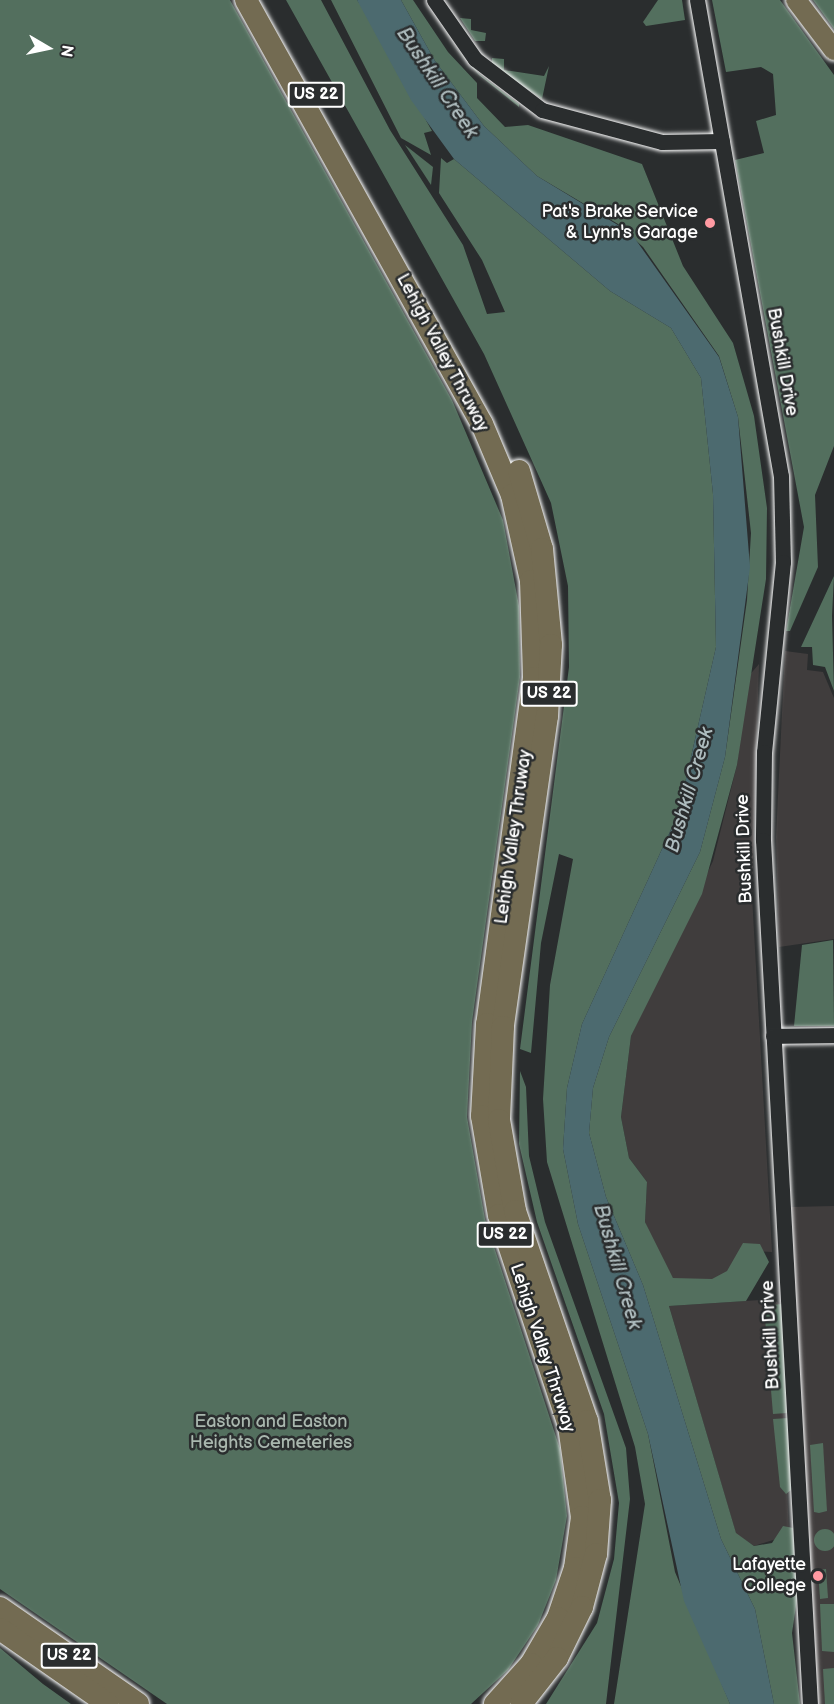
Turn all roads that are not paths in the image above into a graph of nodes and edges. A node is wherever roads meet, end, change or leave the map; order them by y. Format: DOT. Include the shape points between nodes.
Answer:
graph roads {
  1 [pos="246,0"];
  2 [pos="264,0"];
  3 [pos="434,0"];
  4 [pos="697,0"];
  5 [pos="796,0"];
  6 [pos="834,51"];
  7 [pos="722,141"];
  8 [pos="834,1035"];
  9 [pos="773,1036"];
  10 [pos="0,1608"];
  11 [pos="0,1629"];
  12 [pos="108,1704"];
  13 [pos="138,1704"];
  14 [pos="495,1704"];
  15 [pos="521,1704"];
  16 [pos="810,1704"];
  1 -- 14 [label="highway, Lehigh Valley Thruway / US 22" via="482,424 512,495 531,581 534,678 487,1024 482,1116 499,1215 569,1425 582,1517 575,1568 558,1618 531,1664"];
  2 -- 15 [label="highway, Lehigh Valley Thruway / US 22" via="501,430 530,502 546,572 549,694 503,1027 499,1120 515,1211 587,1421 600,1518 592,1572 575,1625"];
  3 -- 7 [label="street" via="475,59 542,110 662,142"];
  4 -- 7 [label="street, Bushkill Drive"];
  5 -- 6 [label="main road"];
  7 -- 9 [label="street, Bushkill Drive" via="782,493 783,570 763,780"];
  8 -- 9 [label="street"];
  9 -- 16 [label="street, Bushkill Drive"];
  10 -- 13 [label="highway, US 22"];
  11 -- 12 [label="highway, US 22"];
}
